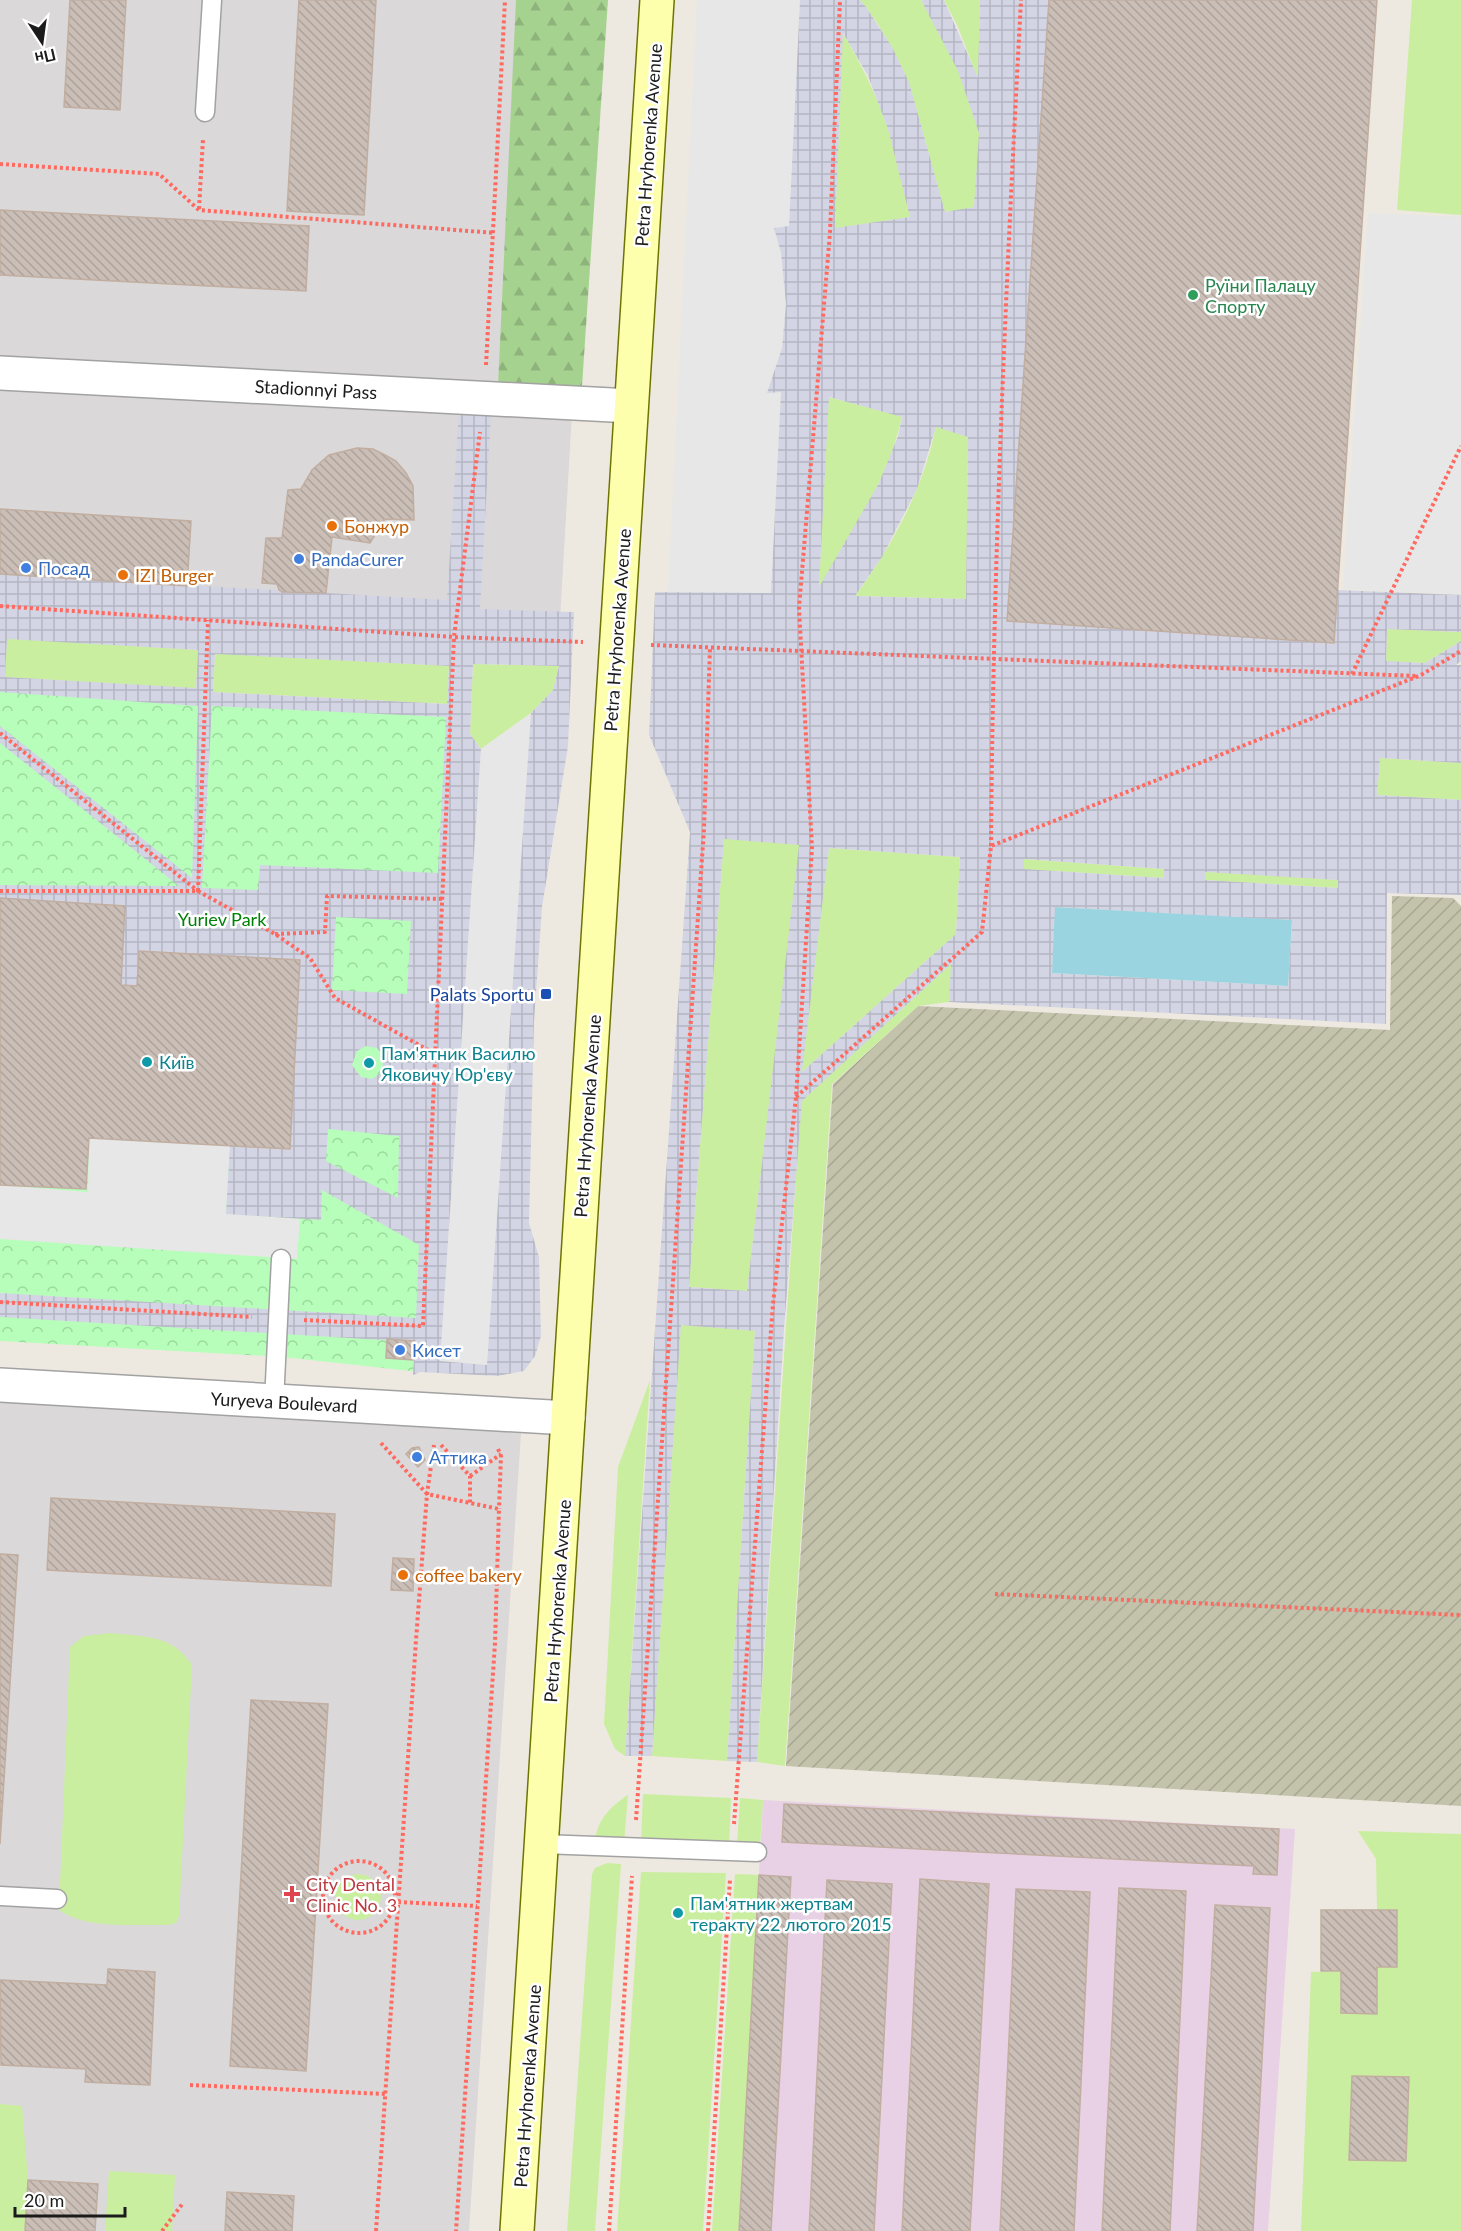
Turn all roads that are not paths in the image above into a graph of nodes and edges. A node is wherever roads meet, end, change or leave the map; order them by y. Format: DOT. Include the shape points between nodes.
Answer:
graph roads {
  1 [pos="212,0"];
  2 [pos="657,0"];
  3 [pos="205,112"];
  4 [pos="0,373"];
  5 [pos="631,406"];
  6 [pos="281,1258"];
  7 [pos="0,1385"];
  8 [pos="274,1402"];
  9 [pos="568,1418"];
  10 [pos="542,1844"];
  11 [pos="757,1852"];
  12 [pos="0,1896"];
  13 [pos="57,1899"];
  14 [pos="518,2231"];
  1 -- 3 [label="lane"];
  2 -- 5 [label="main road, Petra Hryhorenka Avenue"];
  4 -- 5 [label="street, Stadionnyi Pass"];
  5 -- 9 [label="main road, Petra Hryhorenka Avenue"];
  6 -- 8 [label="lane"];
  7 -- 8 [label="street, Yuryeva Boulevard"];
  8 -- 9 [label="street, Yuryeva Boulevard"];
  9 -- 10 [label="main road, Petra Hryhorenka Avenue"];
  10 -- 11 [label="lane"];
  10 -- 14 [label="main road, Petra Hryhorenka Avenue"];
  12 -- 13 [label="lane"];
}
